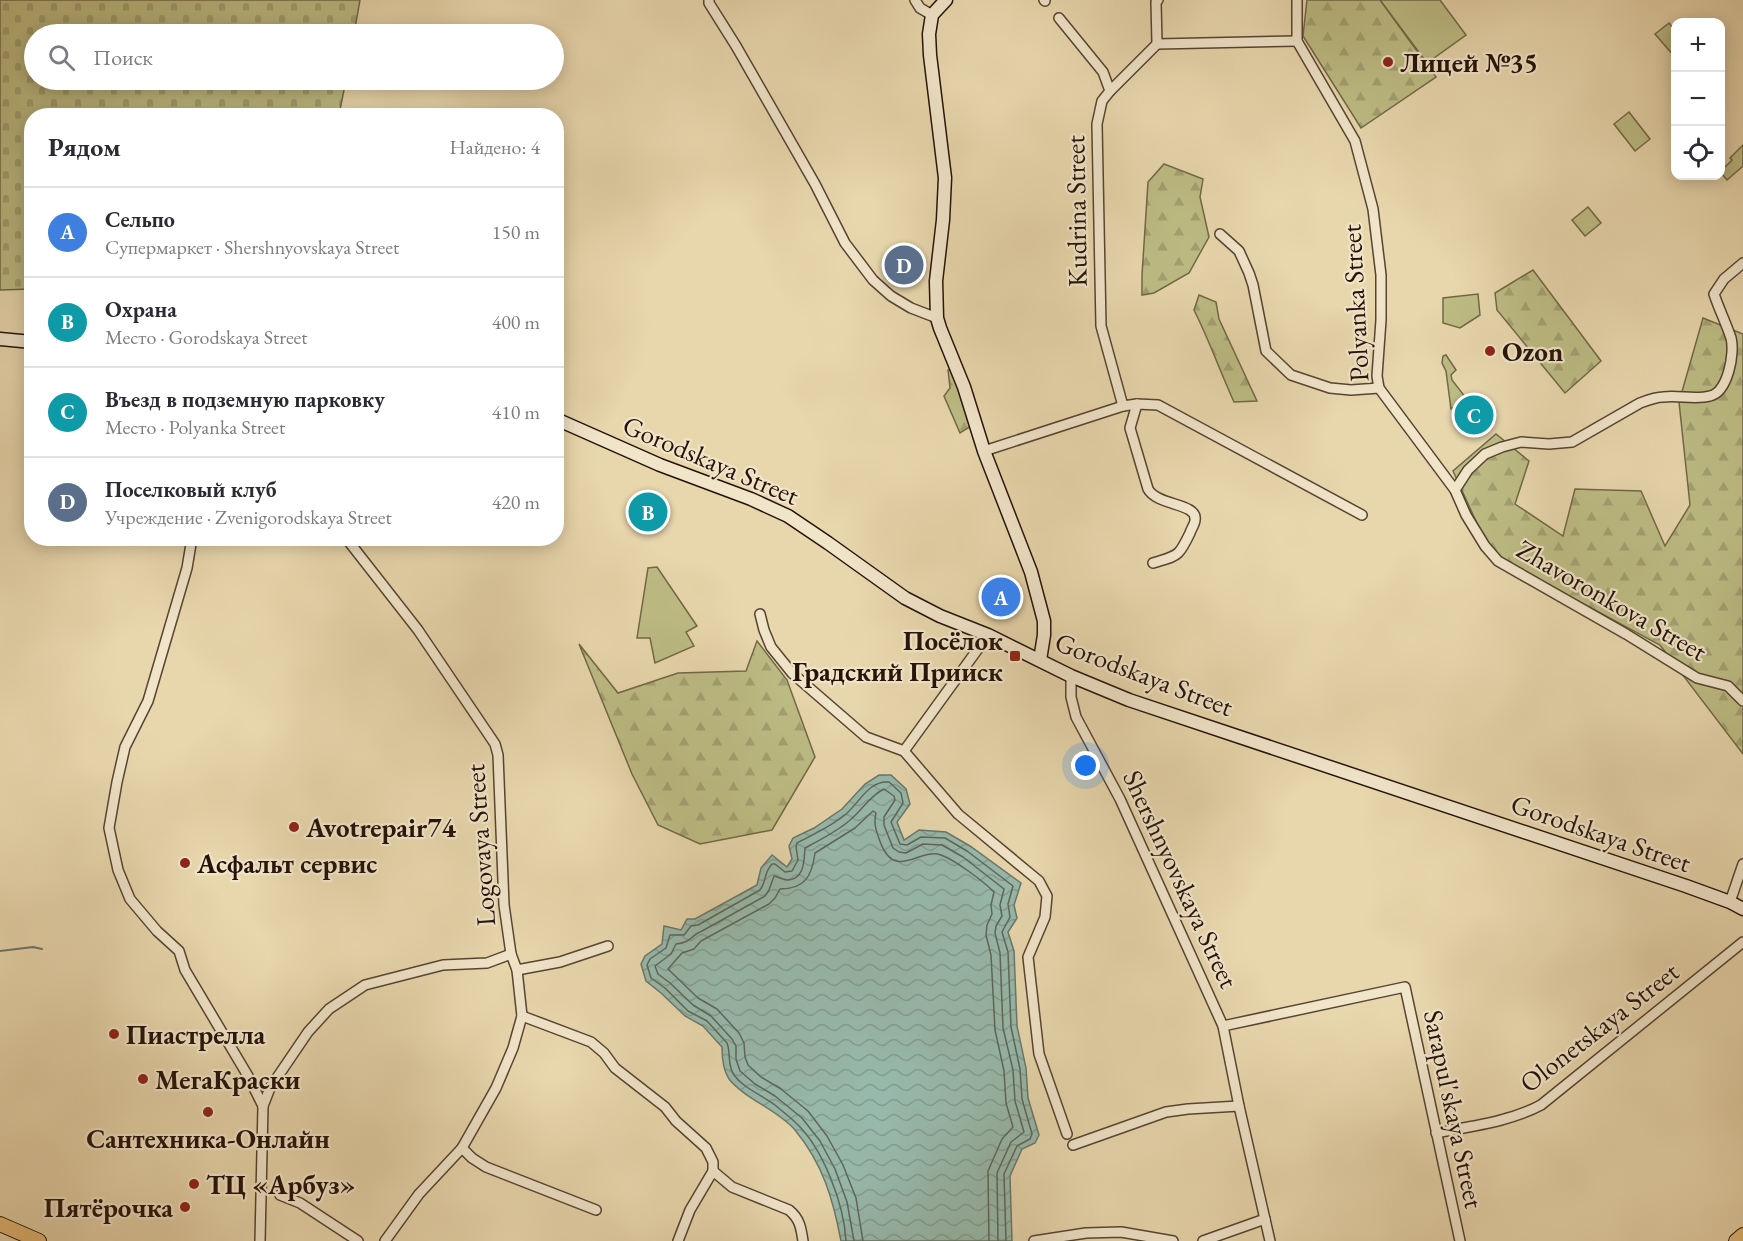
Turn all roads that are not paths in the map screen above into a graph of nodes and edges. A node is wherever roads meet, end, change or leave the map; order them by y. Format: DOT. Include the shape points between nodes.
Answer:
graph roads {
  1 [pos="709,0"];
  2 [pos="915,0"];
  3 [pos="946,0"];
  4 [pos="1158,0"];
  5 [pos="1297,0"];
  6 [pos="932,15"];
  7 [pos="1059,18"];
  8 [pos="1297,41"];
  9 [pos="1157,44"];
  10 [pos="1103,72"];
  11 [pos="1123,78"];
  12 [pos="1110,91"];
  13 [pos="1220,234"];
  14 [pos="1740,266"];
  15 [pos="937,318"];
  16 [pos="0,339"];
  17 [pos="24,341"];
  18 [pos="1379,388"];
  19 [pos="1137,404"];
  20 [pos="1123,406"];
  21 [pos="564,423"];
  22 [pos="984,451"];
  23 [pos="1455,490"];
  24 [pos="1362,515"];
  25 [pos="191,546"];
  26 [pos="352,546"];
  27 [pos="1153,563"];
  28 [pos="760,614"];
  29 [pos="988,635"];
  30 [pos="1040,660"];
  31 [pos="1071,676"];
  32 [pos="1743,701"];
  33 [pos="904,751"];
  34 [pos="1743,864"];
  35 [pos="1730,902"];
  36 [pos="1743,909"];
  37 [pos="1743,942"];
  38 [pos="608,946"];
  39 [pos="511,954"];
  40 [pos="518,970"];
  41 [pos="522,1016"];
  42 [pos="1223,1026"];
  43 [pos="263,1106"];
  44 [pos="1239,1106"];
  45 [pos="1436,1133"];
  46 [pos="1067,1134"];
  47 [pos="1073,1145"];
  48 [pos="462,1148"];
  49 [pos="713,1171"];
  50 [pos="280,1195"];
  51 [pos="596,1210"];
  52 [pos="1265,1219"];
  53 [pos="0,1224"];
  54 [pos="1743,1235"];
  55 [pos="39,1241"];
  56 [pos="260,1241"];
  57 [pos="358,1241"];
  58 [pos="385,1241"];
  59 [pos="678,1241"];
  60 [pos="803,1241"];
  61 [pos="1034,1241"];
  62 [pos="1173,1241"];
  63 [pos="1203,1241"];
  64 [pos="1270,1241"];
  65 [pos="1460,1241"];
  66 [pos="1736,1241"];
  1 -- 15 [label="street" via="845,243 873,280 891,296"];
  2 -- 6 [label="street"];
  3 -- 6 [label="street"];
  4 -- 9 [label="street"];
  5 -- 8 [label="street"];
  6 -- 15 [label="street" via="930,55 945,178 936,281"];
  7 -- 10 [label="street"];
  8 -- 9 [label="street"];
  8 -- 18 [label="street, Polyanka Street" via="1355,141 1374,214 1381,275"];
  9 -- 11 [label="street"];
  10 -- 11 [label="street"];
  10 -- 12 [label="street"];
  11 -- 12 [label="street"];
  12 -- 20 [label="street, Kudrina Street" via="1102,101 1097,124 1101,326"];
  13 -- 18 [label="street" via="1239,250 1249,273 1266,351 1291,375 1330,388"];
  14 -- 23 [label="street" via="1714,294 1732,340 1732,356 1720,391 1713,396 1647,400 1572,442 1521,442 1502,447 1485,454"];
  15 -- 22 [label="street"];
  16 -- 17 [label="street"];
  18 -- 23 [label="street, Polyanka Street"];
  19 -- 20 [label="street"];
  19 -- 24 [label="street" via="1158,405"];
  19 -- 27 [label="street" via="1130,428 1151,495 1190,509 1196,520 1181,551"];
  20 -- 22 [label="street"];
  21 -- 29 [label="street, Gorodskaya Street" via="788,516 905,598"];
  22 -- 30 [label="street" via="1043,612"];
  23 -- 32 [label="street, Zhavoronkova Street" via="1471,523 1498,561 1697,678 1728,686"];
  25 -- 43 [label="street" via="148,701 125,747 109,828 118,870 130,899 179,951 185,970"];
  26 -- 39 [label="street, Logovaya Street" via="418,630 495,744 504,905"];
  28 -- 33 [label="street" via="771,647 792,673 866,737"];
  29 -- 30 [label="street, Gorodskaya Street"];
  29 -- 33 [label="street"];
  30 -- 31 [label="street, Gorodskaya Street"];
  31 -- 35 [label="street, Gorodskaya Street" via="1129,700"];
  31 -- 42 [label="street, Shershnyovskaya Street" via="1076,717 1120,799"];
  33 -- 46 [label="street" via="958,814 1039,881 1047,896 1045,917 1028,957 1039,1054"];
  34 -- 35 [label="street"];
  35 -- 36 [label="street, Gorodskaya Street"];
  37 -- 45 [label="street, Olonetskaya Street" via="1541,1105 1504,1120"];
  38 -- 40 [label="street" via="560,962"];
  39 -- 40 [label="street, Logovaya Street"];
  39 -- 43 [label="street" via="487,963 442,965 365,985 329,1009 308,1032 270,1088"];
  40 -- 41 [label="street, Logovaya Street"];
  41 -- 48 [label="street, Logovaya Street" via="496,1088"];
  41 -- 49 [label="street" via="591,1042 706,1148"];
  42 -- 44 [label="street, Shershnyovskaya Street"];
  42 -- 45 [label="street, Sarapul'skaya Street" via="1405,987"];
  43 -- 56 [label="street"];
  44 -- 47 [label="street" via="1166,1112"];
  44 -- 52 [label="street, Shershnyovskaya Street"];
  45 -- 65 [label="street, Sarapul'skaya Street"];
  48 -- 51 [label="street" via="486,1167"];
  48 -- 58 [label="street, Logovaya Street" via="419,1194"];
  49 -- 59 [label="street" via="690,1210"];
  49 -- 60 [label="street" via="732,1187 789,1210 801,1224"];
  50 -- 57 [label="street" via="300,1203"];
  52 -- 63 [label="street"];
  52 -- 64 [label="street, Shershnyovskaya Street"];
  53 -- 55 [label="main road"];
  54 -- 66 [label="main road"];
  61 -- 62 [label="street" via="1121,1232"];
}
